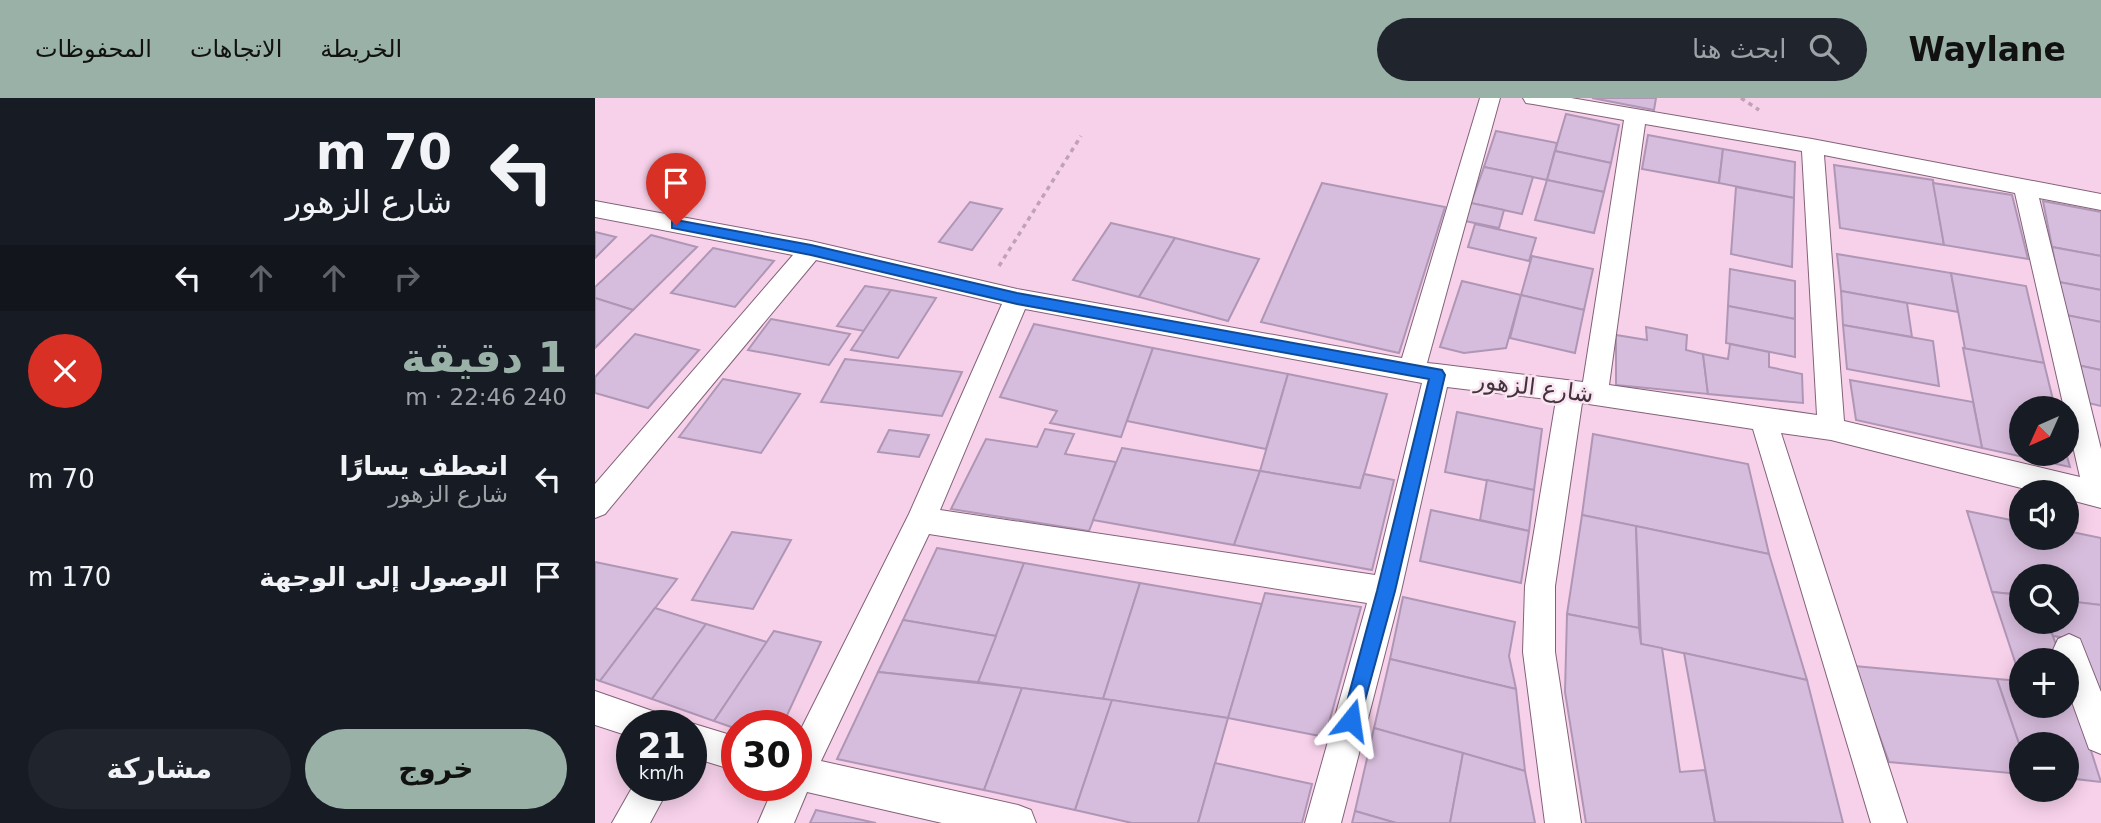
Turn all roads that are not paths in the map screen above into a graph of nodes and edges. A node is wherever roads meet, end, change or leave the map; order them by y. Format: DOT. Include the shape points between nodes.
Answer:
graph roads {
  1 [pos="1490,98"];
  2 [pos="1533,98"];
  3 [pos="1636,117"];
  4 [pos="1812,146"];
  5 [pos="2025,186"];
  6 [pos="2101,201"];
  7 [pos="595,209"];
  8 [pos="811,250"];
  9 [pos="1017,299"];
  10 [pos="1425,372"];
  11 [pos="1582,394"];
  12 [pos="1763,418"];
  13 [pos="1832,429"];
  14 [pos="2099,495"];
  15 [pos="595,505"];
  16 [pos="921,520"];
  17 [pos="1386,591"];
  18 [pos="2079,677"];
  19 [pos="595,708"];
  20 [pos="616,715"];
  21 [pos="2101,737"];
  22 [pos="812,744"];
  23 [pos="812,780"];
  24 [pos="644,801"];
  25 [pos="786,801"];
  26 [pos="630,823"];
  27 [pos="776,823"];
  28 [pos="1018,823"];
  29 [pos="1324,823"];
  30 [pos="1563,823"];
  31 [pos="1889,823"];
  1 -- 10 [label="street"];
  2 -- 3 [label="street"];
  3 -- 4 [label="street"];
  3 -- 11 [label="street"];
  4 -- 5 [label="street"];
  4 -- 13 [label="street"];
  5 -- 6 [label="street"];
  5 -- 14 [label="street"];
  7 -- 8 [label="street, شارع الزهور"];
  8 -- 9 [label="street, شارع الزهور"];
  8 -- 15 [label="street"];
  9 -- 10 [label="street, شارع الزهور"];
  9 -- 16 [label="street"];
  10 -- 11 [label="street, شارع الزهور"];
  10 -- 17 [label="street"];
  11 -- 12 [label="street, شارع الزهور"];
  11 -- 30 [label="street" via="1540,586 1539,652"];
  12 -- 13 [label="street, شارع الزهور"];
  12 -- 31 [label="street"];
  13 -- 14 [label="street, شارع الزهور"];
  16 -- 17 [label="street"];
  16 -- 22 [label="street"];
  17 -- 29 [label="street"];
  18 -- 21 [label="street"];
  19 -- 20 [label="street"];
  23 -- 28 [label="street"];
  24 -- 26 [label="street"];
  25 -- 27 [label="street"];
}
